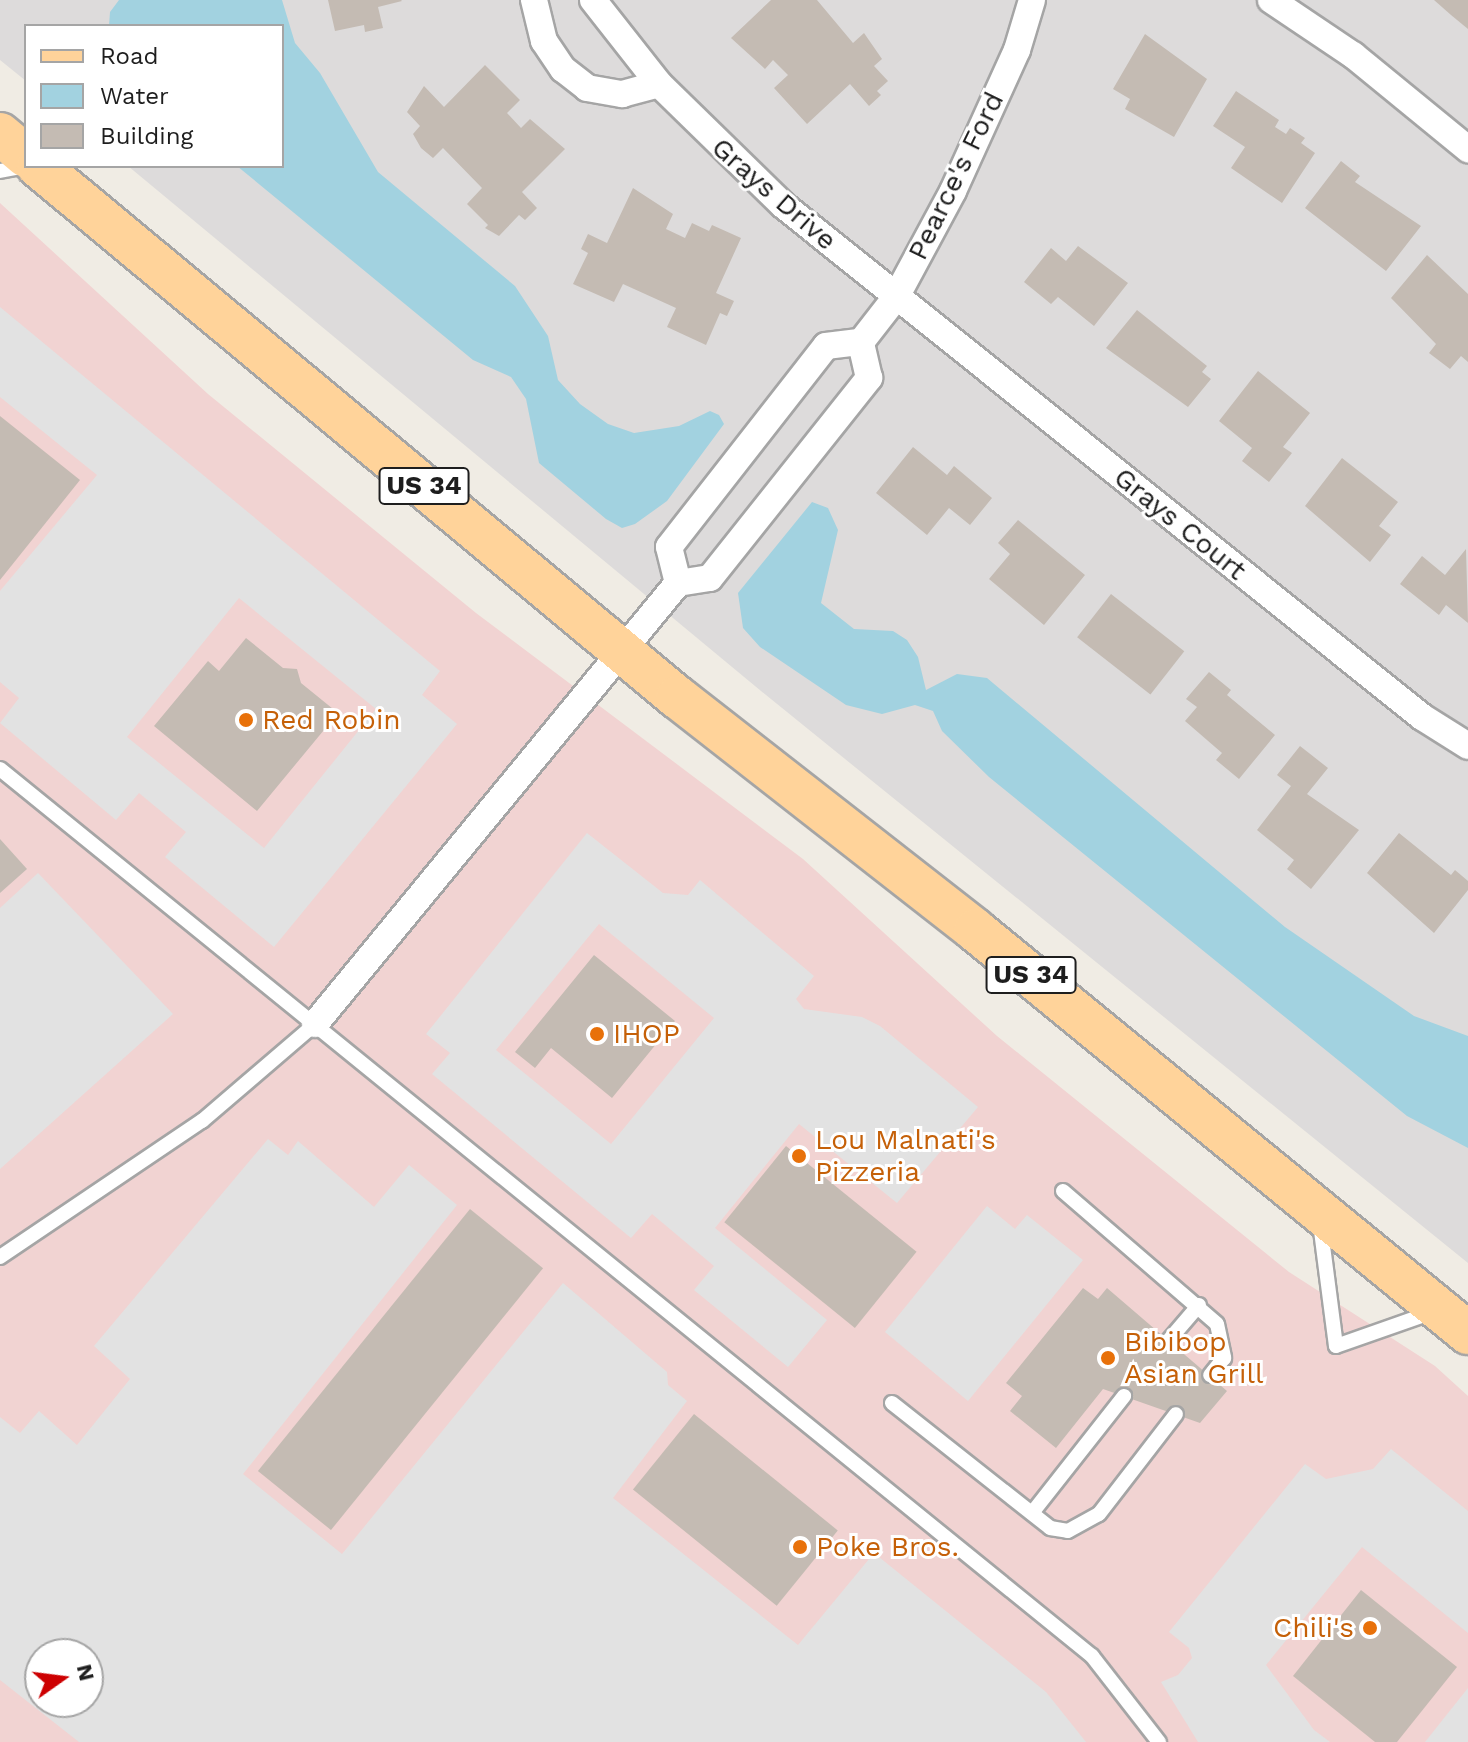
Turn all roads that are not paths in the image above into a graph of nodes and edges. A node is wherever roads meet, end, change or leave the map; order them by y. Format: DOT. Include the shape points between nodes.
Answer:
graph roads {
  1 [pos="534,0"];
  2 [pos="593,0"];
  3 [pos="1032,0"];
  4 [pos="1271,0"];
  5 [pos="659,84"];
  6 [pos="0,134"];
  7 [pos="1468,149"];
  8 [pos="24,154"];
  9 [pos="24,166"];
  10 [pos="40,168"];
  11 [pos="0,171"];
  12 [pos="896,297"];
  13 [pos="861,342"];
  14 [pos="678,583"];
  15 [pos="623,651"];
  16 [pos="1468,746"];
  17 [pos="0,769"];
  18 [pos="315,1024"];
  19 [pos="1063,1191"];
  20 [pos="1319,1210"];
  21 [pos="0,1257"];
  22 [pos="1199,1305"];
  23 [pos="1454,1321"];
  24 [pos="1169,1340"];
  25 [pos="1210,1375"];
  26 [pos="1124,1396"];
  27 [pos="892,1403"];
  28 [pos="1176,1414"];
  29 [pos="1032,1513"];
  30 [pos="1159,1742"];
  1 -- 5 [label="street" via="544,41 563,69 587,88 622,94"];
  2 -- 5 [label="street, Grays Drive"];
  3 -- 12 [label="street, Pearce's Ford" via="1017,50"];
  4 -- 7 [label="street" via="1353,55"];
  5 -- 12 [label="street, Grays Drive" via="710,138"];
  6 -- 8 [label="main road"];
  9 -- 11 [label="lane"];
  10 -- 15 [label="main road, US 34"];
  12 -- 13 [label="street, Pearce's Ford"];
  12 -- 16 [label="street, Grays Court" via="1422,717"];
  13 -- 14 [label="street" via="869,378 710,578"];
  13 -- 14 [label="street" via="826,346 669,547"];
  14 -- 15 [label="street"];
  15 -- 18 [label="street"];
  15 -- 20 [label="main road, US 34"];
  17 -- 18 [label="lane"];
  18 -- 21 [label="lane" via="202,1121"];
  18 -- 30 [label="lane" via="1092,1656"];
  19 -- 22 [label="lane"];
  20 -- 23 [label="main road, US 34"];
  20 -- 23 [label="lane" via="1336,1346"];
  22 -- 24 [label="lane"];
  22 -- 25 [label="lane" via="1224,1340 1224,1358"];
  26 -- 29 [label="lane"];
  27 -- 29 [label="lane"];
  28 -- 29 [label="lane" via="1091,1520 1068,1531 1050,1528"];
}
